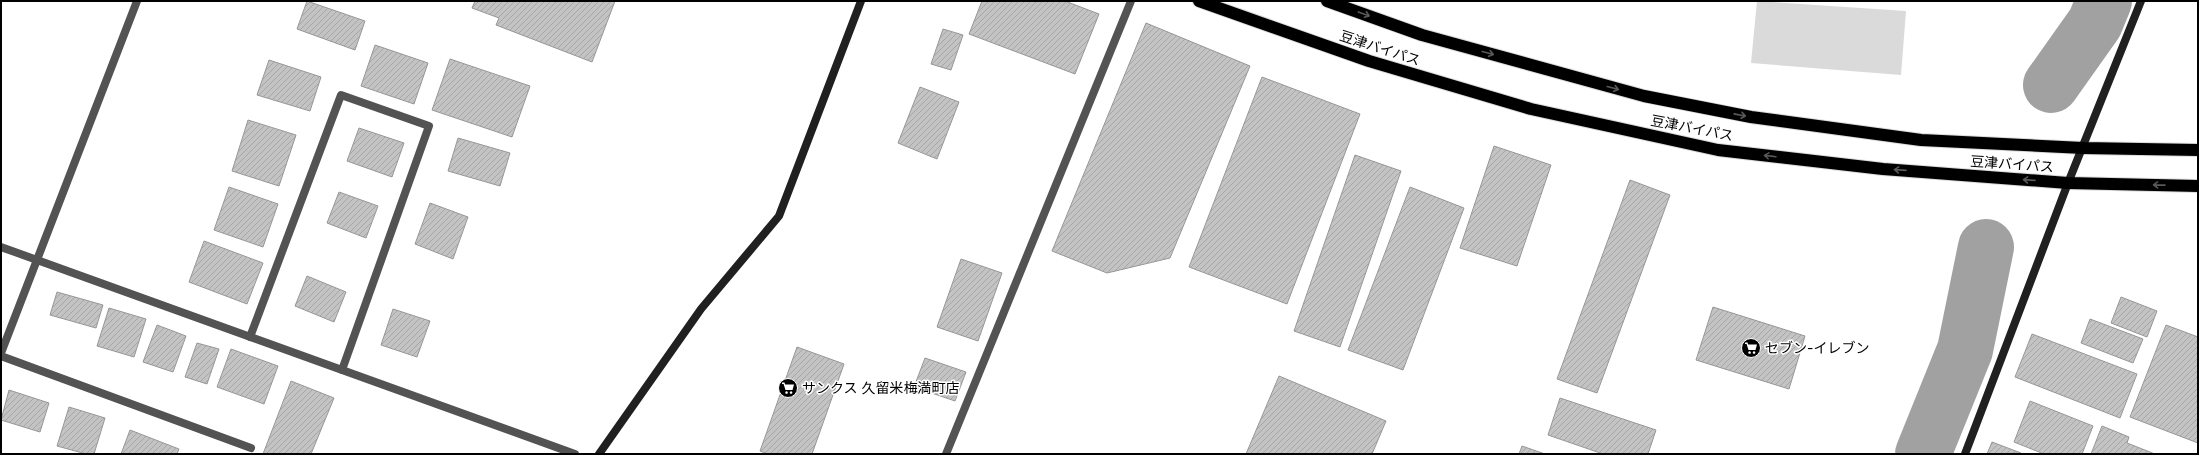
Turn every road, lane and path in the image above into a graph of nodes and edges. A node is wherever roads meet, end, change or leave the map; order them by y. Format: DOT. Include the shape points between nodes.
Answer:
graph roads {
  1 [pos="137,1"];
  2 [pos="861,1"];
  3 [pos="1131,1"];
  4 [pos="1199,1"];
  5 [pos="1327,1"];
  6 [pos="2142,1"];
  7 [pos="2083,148"];
  8 [pos="2198,150"];
  9 [pos="2068,183"];
  10 [pos="2198,186"];
  11 [pos="1,247"];
  12 [pos="36,260"];
  13 [pos="250,337"];
  14 [pos="1,352"];
  15 [pos="1,356"];
  16 [pos="342,370"];
  17 [pos="251,448"];
  18 [pos="576,454"];
  19 [pos="599,454"];
  20 [pos="946,454"];
  21 [pos="1965,454"];
  1 -- 12 [label="street"];
  2 -- 19 [label="street" via="779,216 701,309"];
  3 -- 20 [label="street"];
  9 -- 4 [label="highway, 豆津バイパス, one-way" via="1883,169 1718,150 1531,109 1369,61"];
  5 -- 7 [label="highway, 豆津バイパス, one-way" via="1422,35 1644,96 1752,117 1921,140"];
  6 -- 7 [label="street"];
  7 -- 8 [label="highway, 豆津バイパス"];
  7 -- 9 [label="street"];
  10 -- 9 [label="highway, 豆津バイパス, one-way"];
  9 -- 21 [label="street"];
  11 -- 12 [label="street"];
  12 -- 13 [label="street"];
  12 -- 14 [label="street"];
  13 -- 16 [label="street"];
  13 -- 16 [label="street" via="341,95 429,126"];
  15 -- 17 [label="street"];
  16 -- 18 [label="street"];
}
